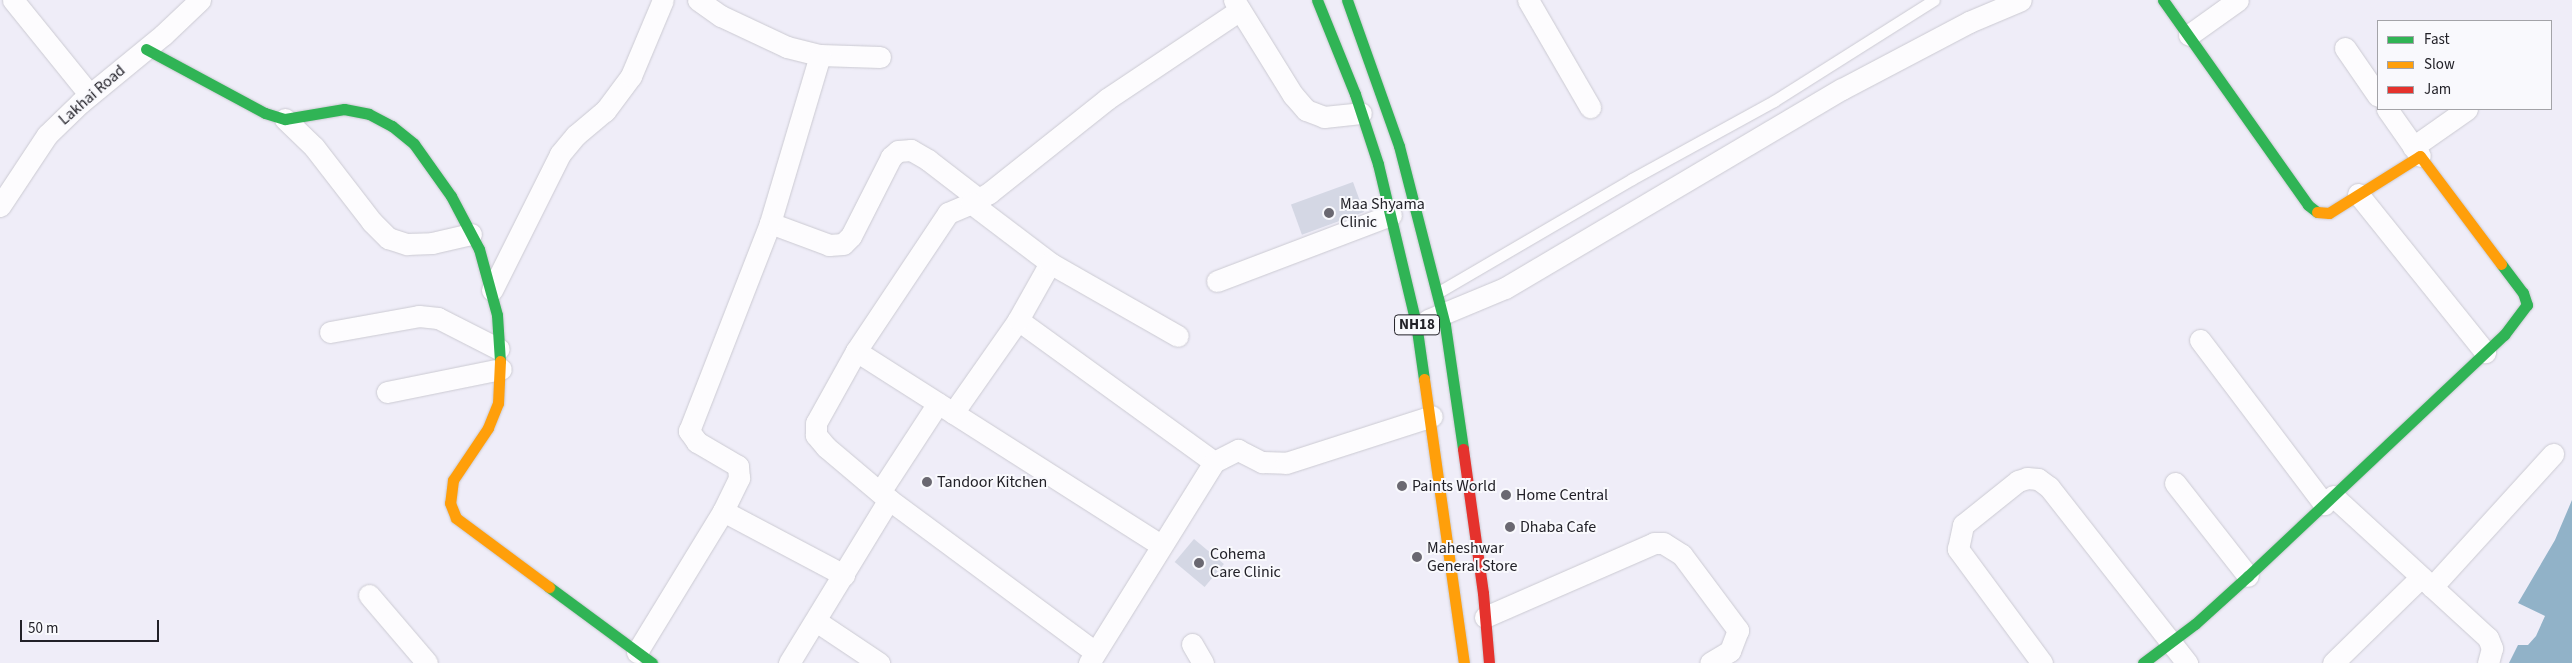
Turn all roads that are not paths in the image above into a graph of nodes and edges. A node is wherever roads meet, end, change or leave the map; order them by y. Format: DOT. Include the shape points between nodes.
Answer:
graph roads {
  1 [pos="12,0"];
  2 [pos="200,0"];
  3 [pos="662,0"];
  4 [pos="698,0"];
  5 [pos="1317,0"];
  6 [pos="1347,0"];
  7 [pos="1528,0"];
  8 [pos="1934,0"];
  9 [pos="2021,0"];
  10 [pos="2163,0"];
  11 [pos="2238,0"];
  12 [pos="1237,5"];
  13 [pos="2189,35"];
  14 [pos="2345,48"];
  15 [pos="146,50"];
  16 [pos="820,55"];
  17 [pos="880,57"];
  18 [pos="90,95"];
  19 [pos="2377,95"];
  20 [pos="1590,107"];
  21 [pos="2388,110"];
  22 [pos="2466,110"];
  23 [pos="1361,113"];
  24 [pos="285,119"];
  25 [pos="2416,152"];
  26 [pos="2358,194"];
  27 [pos="975,201"];
  28 [pos="0,206"];
  29 [pos="1391,215"];
  30 [pos="770,223"];
  31 [pos="471,234"];
  32 [pos="1050,263"];
  33 [pos="1217,281"];
  34 [pos="492,290"];
  35 [pos="1437,293"];
  36 [pos="1442,316"];
  37 [pos="1018,320"];
  38 [pos="1416,323"];
  39 [pos="330,332"];
  40 [pos="1178,336"];
  41 [pos="2200,340"];
  42 [pos="856,351"];
  43 [pos="2485,352"];
  44 [pos="500,359"];
  45 [pos="387,392"];
  46 [pos="945,408"];
  47 [pos="1432,416"];
  48 [pos="2553,454"];
  49 [pos="1214,462"];
  50 [pos="2175,483"];
  51 [pos="884,496"];
  52 [pos="2328,500"];
  53 [pos="723,511"];
  54 [pos="1161,545"];
  55 [pos="844,575"];
  56 [pos="2248,576"];
  57 [pos="2426,582"];
  58 [pos="369,595"];
  59 [pos="1485,617"];
  60 [pos="816,621"];
  61 [pos="2171,642"];
  62 [pos="1192,644"];
  63 [pos="644,658"];
  64 [pos="1092,658"];
  65 [pos="427,663"];
  66 [pos="789,663"];
  67 [pos="879,663"];
  68 [pos="1203,663"];
  69 [pos="1464,663"];
  70 [pos="1489,663"];
  71 [pos="1710,663"];
  72 [pos="2042,663"];
  73 [pos="2143,663"];
  74 [pos="2188,663"];
  75 [pos="2333,663"];
  76 [pos="2488,663"];
  1 -- 18 [label="street"];
  2 -- 15 [label="street, Lakhai Road"];
  3 -- 34 [label="street" via="631,76 605,111 576,134 560,154"];
  4 -- 16 [label="street" via="757,34 786,47"];
  5 -- 23 [label="main road, NH18"];
  6 -- 35 [label="main road, NH18" via="1399,146"];
  7 -- 20 [label="street"];
  8 -- 35 [label="lane" via="1774,101 1632,179"];
  9 -- 36 [label="street" via="1926,43 1505,288"];
  10 -- 13 [label="main road"];
  11 -- 13 [label="street"];
  12 -- 23 [label="street" via="1306,110 1324,117"];
  12 -- 27 [label="street" via="1107,99"];
  13 -- 26 [label="main road" via="2308,205 2316,212 2329,213"];
  14 -- 19 [label="street"];
  15 -- 18 [label="street, Lakhai Road"];
  15 -- 24 [label="main road" via="239,102"];
  16 -- 17 [label="street"];
  16 -- 30 [label="street"];
  18 -- 28 [label="street, Lakhai Road" via="48,134"];
  21 -- 25 [label="street"];
  22 -- 25 [label="street"];
  23 -- 29 [label="main road, NH18"];
  24 -- 31 [label="street" via="314,147 388,238 407,244 432,243"];
  24 -- 31 [label="main road" via="344,109 369,114 392,126 430,163"];
  25 -- 26 [label="main road"];
  25 -- 43 [label="main road" via="2523,293 2527,305 2504,335"];
  26 -- 43 [label="street"];
  27 -- 30 [label="street" via="928,160 911,150 898,151 891,157 851,236 843,244 829,245"];
  27 -- 32 [label="street"];
  27 -- 42 [label="street" via="948,213"];
  29 -- 33 [label="street"];
  29 -- 38 [label="main road, NH18"];
  30 -- 53 [label="street" via="688,431 697,442 738,466 739,478"];
  31 -- 34 [label="main road"];
  32 -- 37 [label="street"];
  32 -- 40 [label="street"];
  34 -- 44 [label="main road"];
  35 -- 36 [label="main road, NH18"];
  36 -- 38 [label="street"];
  36 -- 59 [label="main road, NH18"];
  37 -- 46 [label="street"];
  37 -- 49 [label="street"];
  38 -- 47 [label="main road, NH18"];
  39 -- 44 [label="street" via="419,316 438,318"];
  41 -- 52 [label="street"];
  42 -- 46 [label="street"];
  42 -- 51 [label="street" via="822,408 816,423 816,435"];
  43 -- 52 [label="main road"];
  44 -- 45 [label="street"];
  44 -- 63 [label="main road" via="498,402 488,428 453,480 450,503 456,518"];
  46 -- 51 [label="street"];
  46 -- 54 [label="street"];
  47 -- 49 [label="street" via="1286,463 1262,462 1238,450"];
  47 -- 69 [label="main road, NH18"];
  48 -- 57 [label="street"];
  49 -- 54 [label="street"];
  50 -- 56 [label="street"];
  51 -- 55 [label="street"];
  51 -- 64 [label="street"];
  52 -- 56 [label="main road"];
  52 -- 57 [label="street"];
  53 -- 55 [label="street"];
  53 -- 63 [label="street"];
  54 -- 64 [label="street"];
  55 -- 60 [label="street"];
  56 -- 61 [label="main road"];
  57 -- 75 [label="street"];
  57 -- 76 [label="street" via="2488,638 2492,648"];
  58 -- 65 [label="street"];
  59 -- 70 [label="main road, NH18"];
  59 -- 71 [label="street" via="1654,543 1663,543 1682,555 1738,630 1730,651"];
  60 -- 66 [label="street"];
  60 -- 67 [label="street"];
  61 -- 72 [label="street" via="2049,487 2038,479 2027,478 2018,481 1963,525 1958,549"];
  61 -- 73 [label="main road"];
  61 -- 74 [label="street"];
  62 -- 68 [label="street"];
}
